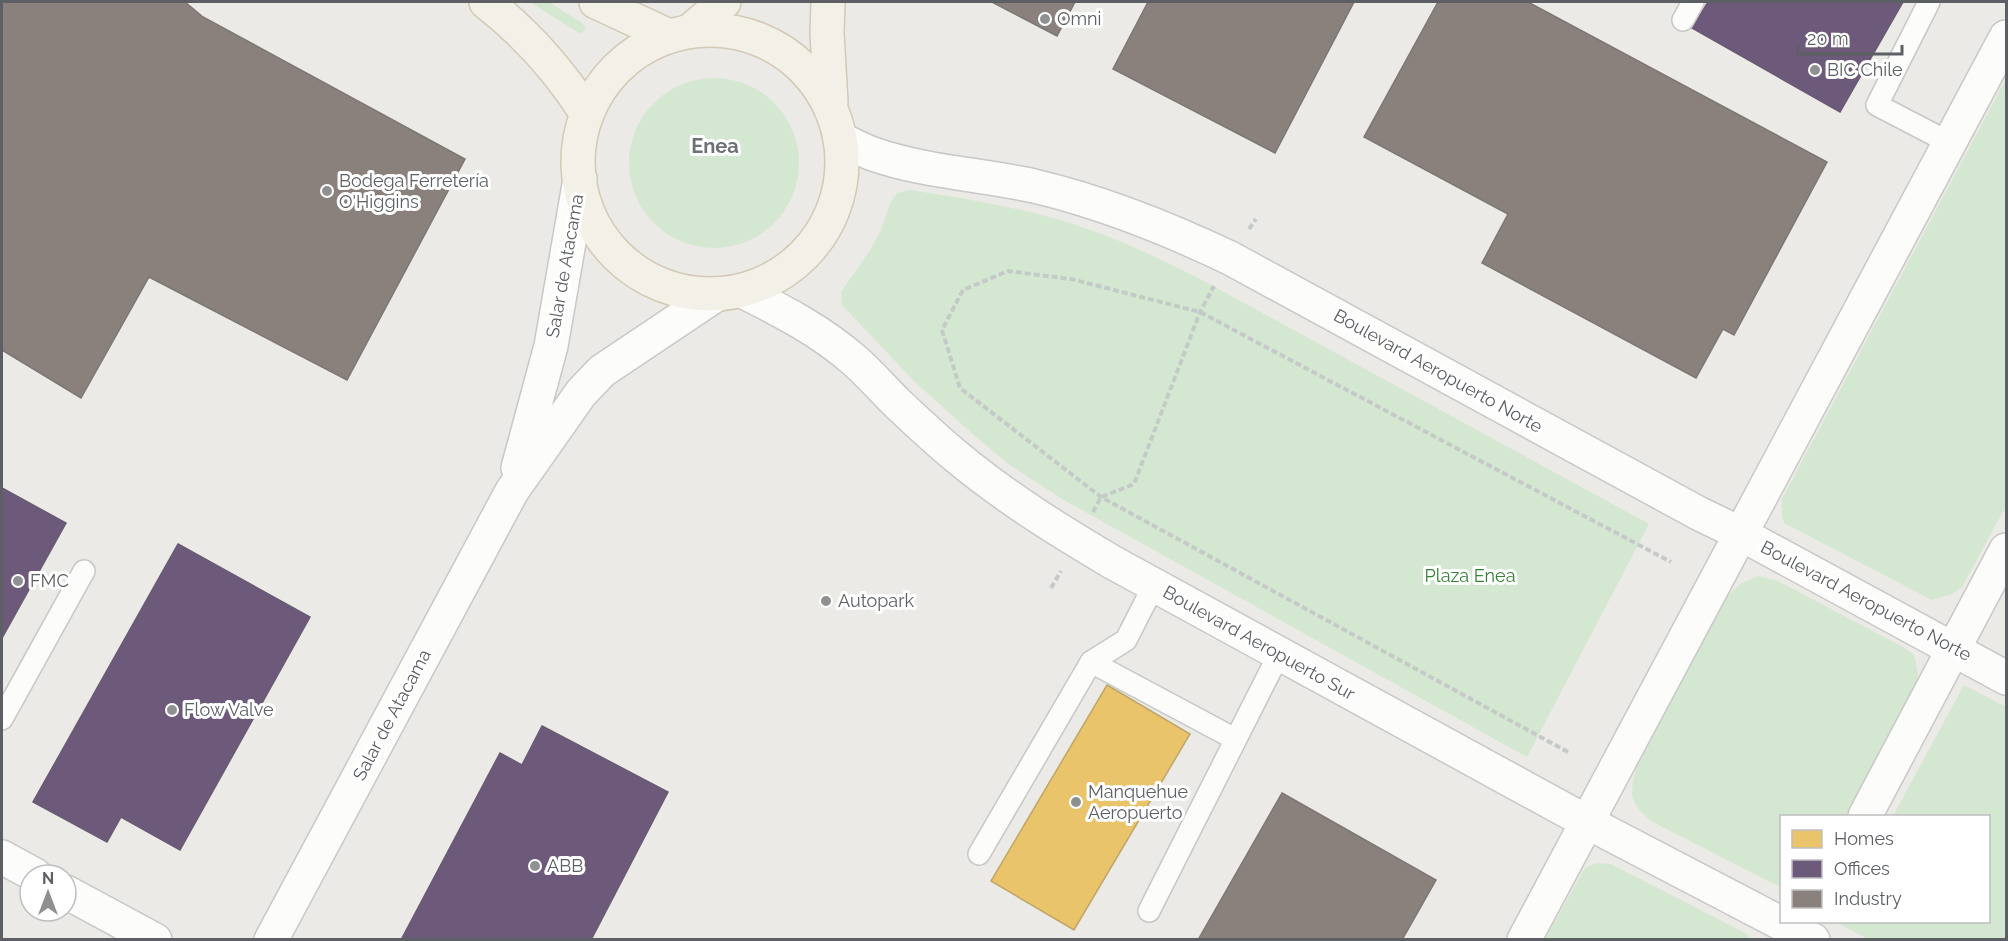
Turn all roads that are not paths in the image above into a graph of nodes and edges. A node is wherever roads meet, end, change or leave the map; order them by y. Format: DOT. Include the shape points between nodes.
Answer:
graph roads {
  1 [pos="486,2"];
  2 [pos="596,2"];
  3 [pos="724,2"];
  4 [pos="828,2"];
  5 [pos="1693,2"];
  6 [pos="1929,2"];
  7 [pos="1683,20"];
  8 [pos="680,32"];
  9 [pos="2007,38"];
  10 [pos="831,102"];
  11 [pos="586,114"];
  12 [pos="840,138"];
  13 [pos="1950,143"];
  14 [pos="580,179"];
  15 [pos="730,293"];
  16 [pos="512,491"];
  17 [pos="1741,534"];
  18 [pos="2007,550"];
  19 [pos="84,572"];
  20 [pos="1154,585"];
  21 [pos="1953,649"];
  22 [pos="1279,654"];
  23 [pos="1091,662"];
  24 [pos="2007,678"];
  25 [pos="2,719"];
  26 [pos="1235,739"];
  27 [pos="1866,815"];
  28 [pos="1587,822"];
  29 [pos="979,854"];
  30 [pos="2,857"];
  31 [pos="18,866"];
  32 [pos="78,898"];
  33 [pos="1149,911"];
  34 [pos="1780,920"];
  35 [pos="1785,923"];
  36 [pos="1807,934"];
  37 [pos="155,939"];
  38 [pos="271,939"];
  39 [pos="1524,939"];
  1 -- 11 [label="main road" via="529,38"];
  2 -- 8 [label="main road" via="622,15"];
  3 -- 8 [label="main road"];
  4 -- 10 [label="main road"];
  5 -- 7 [label="lane"];
  6 -- 13 [label="lane" via="1877,105"];
  8 -- 10 [label="main road" via="718,30 766,44 803,69"];
  8 -- 11 [label="main road" via="646,44 627,57 610,73"];
  9 -- 13 [label="street"];
  10 -- 12 [label="main road"];
  11 -- 14 [label="main road" via="580,143"];
  12 -- 15 [label="main road" via="840,186 823,230 789,269 766,282"];
  12 -- 17 [label="street, Boulevard Aeropuerto Norte" via="896,161 1034,186 1093,202 1180,234"];
  13 -- 17 [label="street"];
  14 -- 15 [label="main road" via="595,225 625,262 668,287 692,293"];
  14 -- 16 [label="street, Salar de Atacama" via="551,346"];
  15 -- 16 [label="street, Salar de Atacama" via="602,371 581,393"];
  15 -- 20 [label="street, Boulevard Aeropuerto Sur" via="792,316 823,336 997,488 1078,542"];
  16 -- 38 [label="street, Salar de Atacama"];
  17 -- 21 [label="street, Boulevard Aeropuerto Norte"];
  17 -- 28 [label="street"];
  18 -- 21 [label="street"];
  19 -- 25 [label="lane"];
  20 -- 22 [label="street, Boulevard Aeropuerto Sur"];
  20 -- 23 [label="lane" via="1126,640"];
  21 -- 24 [label="street, Boulevard Aeropuerto Norte"];
  21 -- 27 [label="street"];
  22 -- 26 [label="lane"];
  22 -- 28 [label="street, Boulevard Aeropuerto Sur"];
  23 -- 26 [label="lane"];
  23 -- 29 [label="lane"];
  26 -- 33 [label="lane"];
  28 -- 34 [label="street, Boulevard Aeropuerto Sur"];
  28 -- 39 [label="street"];
  30 -- 31 [label="street"];
  32 -- 37 [label="street"];
  35 -- 36 [label="street, Boulevard Aeropuerto Sur"];
}
